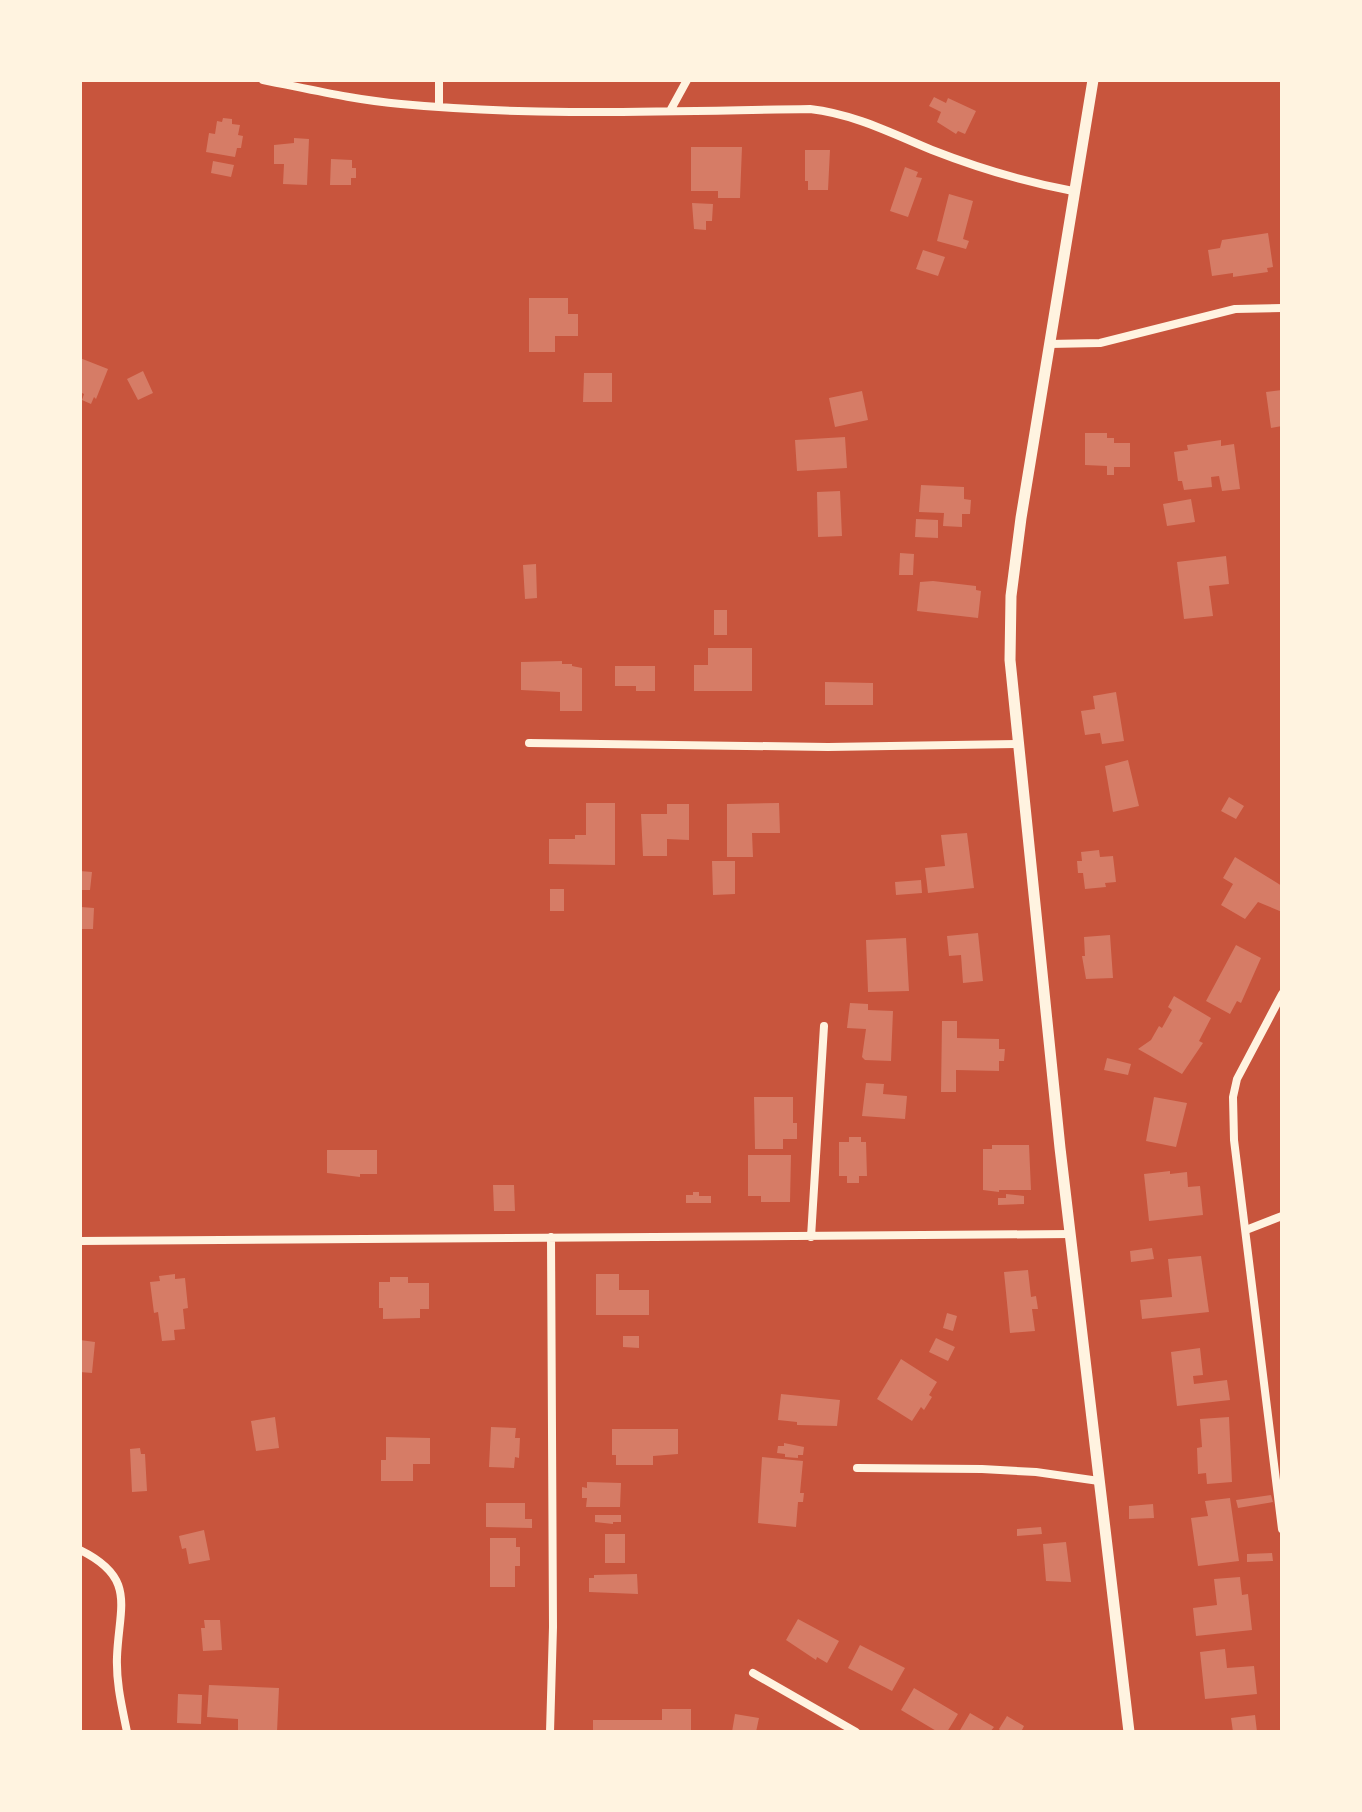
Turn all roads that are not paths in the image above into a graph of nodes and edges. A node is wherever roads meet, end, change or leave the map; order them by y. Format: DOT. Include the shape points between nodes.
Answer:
graph roads {
  1 [pos="263,80"];
  2 [pos="439,80"];
  3 [pos="687,80"];
  4 [pos="1093,80"];
  5 [pos="439,106"];
  6 [pos="670,111"];
  7 [pos="1073,191"];
  8 [pos="1282,308"];
  9 [pos="1049,344"];
  10 [pos="529,743"];
  11 [pos="1016,744"];
  12 [pos="1282,994"];
  13 [pos="824,1026"];
  14 [pos="1282,1216"];
  15 [pos="1246,1230"];
  16 [pos="1071,1234"];
  17 [pos="551,1237"];
  18 [pos="811,1237"];
  19 [pos="80,1241"];
  20 [pos="857,1468"];
  21 [pos="1099,1481"];
  22 [pos="1282,1529"];
  23 [pos="80,1550"];
  24 [pos="753,1673"];
  25 [pos="127,1732"];
  26 [pos="550,1732"];
  27 [pos="856,1732"];
  28 [pos="1129,1732"];
  1 -- 5 [label="street" via="339,96"];
  2 -- 5 [label="street"];
  3 -- 6 [label="street"];
  4 -- 7 [label="street"];
  5 -- 6 [label="street"];
  6 -- 7 [label="street" via="829,111 985,170"];
  7 -- 9 [label="street"];
  8 -- 9 [label="street" via="1235,309 1100,343"];
  9 -- 11 [label="street" via="1011,596"];
  10 -- 11 [label="street"];
  11 -- 16 [label="street"];
  12 -- 15 [label="street" via="1237,1079 1233,1097"];
  13 -- 18 [label="street"];
  14 -- 15 [label="street"];
  15 -- 22 [label="street"];
  16 -- 18 [label="street"];
  16 -- 21 [label="street"];
  17 -- 18 [label="street"];
  17 -- 19 [label="street"];
  17 -- 26 [label="street"];
  20 -- 21 [label="street" via="982,1469"];
  21 -- 28 [label="street"];
  23 -- 25 [label="street" via="101,1562 119,1585 117,1684"];
  24 -- 27 [label="street"];
}
